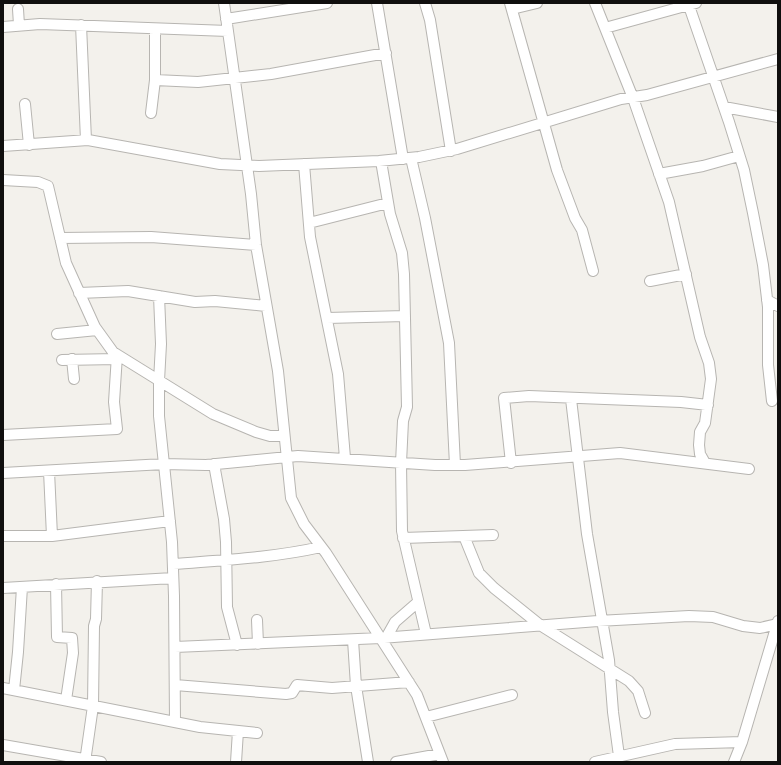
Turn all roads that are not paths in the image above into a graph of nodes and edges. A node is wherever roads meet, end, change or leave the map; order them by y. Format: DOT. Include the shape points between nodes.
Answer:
graph roads {
  1 [pos="224,3"];
  2 [pos="327,3"];
  3 [pos="376,3"];
  4 [pos="425,3"];
  5 [pos="537,3"];
  6 [pos="595,3"];
  7 [pos="691,4"];
  8 [pos="511,6"];
  9 [pos="18,8"];
  10 [pos="226,19"];
  11 [pos="19,25"];
  12 [pos="81,25"];
  13 [pos="3,27"];
  14 [pos="605,28"];
  15 [pos="155,29"];
  16 [pos="228,31"];
  17 [pos="386,54"];
  18 [pos="778,59"];
  19 [pos="714,77"];
  20 [pos="235,78"];
  21 [pos="155,80"];
  22 [pos="633,98"];
  23 [pos="25,104"];
  24 [pos="724,107"];
  25 [pos="151,113"];
  26 [pos="778,117"];
  27 [pos="543,122"];
  28 [pos="86,140"];
  29 [pos="29,145"];
  30 [pos="3,146"];
  31 [pos="451,151"];
  32 [pos="739,156"];
  33 [pos="407,158"];
  34 [pos="380,161"];
  35 [pos="304,164"];
  36 [pos="247,165"];
  37 [pos="659,174"];
  38 [pos="3,180"];
  39 [pos="388,203"];
  40 [pos="309,223"];
  41 [pos="60,238"];
  42 [pos="256,245"];
  43 [pos="593,271"];
  44 [pos="686,274"];
  45 [pos="650,281"];
  46 [pos="79,293"];
  47 [pos="159,296"];
  48 [pos="767,300"];
  49 [pos="266,306"];
  50 [pos="778,306"];
  51 [pos="405,316"];
  52 [pos="327,318"];
  53 [pos="97,330"];
  54 [pos="57,334"];
  55 [pos="117,357"];
  56 [pos="72,359"];
  57 [pos="62,360"];
  58 [pos="74,379"];
  59 [pos="159,381"];
  60 [pos="571,399"];
  61 [pos="772,401"];
  62 [pos="708,405"];
  63 [pos="3,435"];
  64 [pos="284,436"];
  65 [pos="286,457"];
  66 [pos="578,457"];
  67 [pos="345,458"];
  68 [pos="401,463"];
  69 [pos="511,463"];
  70 [pos="705,463"];
  71 [pos="164,464"];
  72 [pos="214,464"];
  73 [pos="455,465"];
  74 [pos="749,469"];
  75 [pos="49,471"];
  76 [pos="3,473"];
  77 [pos="170,521"];
  78 [pos="493,535"];
  79 [pos="3,536"];
  80 [pos="52,536"];
  81 [pos="464,536"];
  82 [pos="403,538"];
  83 [pos="321,547"];
  84 [pos="226,560"];
  85 [pos="173,564"];
  86 [pos="173,578"];
  87 [pos="97,581"];
  88 [pos="56,584"];
  89 [pos="22,587"];
  90 [pos="3,588"];
  91 [pos="418,602"];
  92 [pos="257,620"];
  93 [pos="602,620"];
  94 [pos="777,623"];
  95 [pos="540,625"];
  96 [pos="426,634"];
  97 [pos="384,638"];
  98 [pos="353,640"];
  99 [pos="258,644"];
  100 [pos="236,645"];
  101 [pos="175,647"];
  102 [pos="610,668"];
  103 [pos="409,682"];
  104 [pos="175,685"];
  105 [pos="356,686"];
  106 [pos="3,688"];
  107 [pos="14,690"];
  108 [pos="512,695"];
  109 [pos="66,700"];
  110 [pos="93,706"];
  111 [pos="646,713"];
  112 [pos="426,717"];
  113 [pos="174,722"];
  114 [pos="238,731"];
  115 [pos="257,733"];
  116 [pos="742,742"];
  117 [pos="3,745"];
  118 [pos="620,756"];
  119 [pos="442,758"];
  120 [pos="85,761"];
  121 [pos="101,762"];
  122 [pos="236,762"];
  123 [pos="368,762"];
  124 [pos="396,762"];
  125 [pos="595,762"];
  126 [pos="734,762"];
  1 -- 10 [label="street"];
  2 -- 10 [label="street"];
  3 -- 17 [label="street"];
  4 -- 31 [label="street"];
  5 -- 8 [label="street"];
  6 -- 14 [label="street"];
  7 -- 14 [label="street"];
  7 -- 19 [label="street"];
  8 -- 27 [label="street"];
  9 -- 11 [label="street"];
  10 -- 16 [label="street"];
  11 -- 12 [label="street"];
  11 -- 13 [label="street"];
  12 -- 15 [label="street"];
  12 -- 28 [label="street"];
  14 -- 22 [label="street"];
  15 -- 16 [label="street"];
  15 -- 21 [label="street"];
  16 -- 20 [label="street"];
  17 -- 20 [label="street"];
  17 -- 33 [label="street"];
  18 -- 19 [label="street"];
  19 -- 22 [label="street"];
  19 -- 24 [label="street"];
  20 -- 21 [label="street" via="198,82"];
  20 -- 36 [label="street"];
  21 -- 25 [label="street"];
  22 -- 27 [label="street" via="621,99"];
  22 -- 37 [label="street"];
  23 -- 29 [label="street"];
  24 -- 26 [label="street"];
  24 -- 32 [label="street"];
  27 -- 31 [label="street"];
  27 -- 43 [label="street" via="557,170 582,230"];
  28 -- 29 [label="street"];
  28 -- 36 [label="street" via="220,164"];
  29 -- 30 [label="street"];
  31 -- 33 [label="street"];
  32 -- 37 [label="street"];
  32 -- 48 [label="street" via="763,265"];
  33 -- 34 [label="street"];
  33 -- 73 [label="street" via="425,218 449,343"];
  34 -- 35 [label="street"];
  34 -- 39 [label="street"];
  35 -- 36 [label="street"];
  35 -- 40 [label="street"];
  36 -- 42 [label="street"];
  37 -- 44 [label="street"];
  38 -- 41 [label="street" via="38,182 48,186"];
  39 -- 40 [label="street"];
  39 -- 51 [label="street" via="402,252"];
  40 -- 52 [label="street"];
  41 -- 42 [label="street" via="151,237"];
  41 -- 46 [label="street"];
  42 -- 49 [label="street"];
  44 -- 45 [label="street"];
  44 -- 62 [label="street" via="711,379"];
  46 -- 47 [label="street" via="128,291"];
  46 -- 53 [label="street"];
  47 -- 49 [label="street" via="195,302 215,301"];
  47 -- 59 [label="street" via="162,344"];
  48 -- 50 [label="street"];
  48 -- 61 [label="street" via="768,365"];
  49 -- 64 [label="street" via="278,371"];
  51 -- 52 [label="street"];
  51 -- 68 [label="street" via="407,407 403,421"];
  52 -- 67 [label="street" via="338,374"];
  53 -- 54 [label="street"];
  53 -- 55 [label="street"];
  55 -- 56 [label="street"];
  55 -- 59 [label="street"];
  55 -- 63 [label="street" via="114,402 117,429"];
  56 -- 57 [label="street"];
  56 -- 58 [label="street"];
  59 -- 64 [label="street" via="213,414 241,427 270,436"];
  59 -- 71 [label="street" via="159,416"];
  60 -- 62 [label="street"];
  60 -- 66 [label="street"];
  60 -- 69 [label="street" via="529,396 504,398"];
  62 -- 70 [label="street" via="699,445"];
  64 -- 65 [label="street"];
  65 -- 67 [label="street"];
  65 -- 72 [label="street"];
  65 -- 83 [label="street" via="294,507"];
  66 -- 69 [label="street"];
  66 -- 70 [label="street" via="620,454"];
  66 -- 93 [label="street" via="587,534"];
  67 -- 68 [label="street"];
  68 -- 73 [label="street"];
  68 -- 82 [label="street"];
  69 -- 73 [label="street"];
  70 -- 74 [label="street"];
  71 -- 72 [label="street"];
  71 -- 75 [label="street"];
  71 -- 77 [label="street"];
  72 -- 84 [label="street" via="224,520"];
  75 -- 76 [label="street"];
  75 -- 80 [label="street"];
  77 -- 80 [label="street"];
  77 -- 85 [label="street"];
  78 -- 81 [label="street"];
  79 -- 80 [label="street"];
  81 -- 82 [label="street"];
  81 -- 95 [label="street" via="480,573 494,588"];
  82 -- 91 [label="street"];
  83 -- 84 [label="street"];
  83 -- 97 [label="street"];
  84 -- 85 [label="street"];
  84 -- 100 [label="street" via="227,607"];
  85 -- 86 [label="street"];
  86 -- 87 [label="street"];
  86 -- 101 [label="street"];
  87 -- 88 [label="street"];
  87 -- 110 [label="street"];
  88 -- 89 [label="street"];
  88 -- 109 [label="street" via="57,637 72,638 73,653"];
  89 -- 90 [label="street"];
  89 -- 107 [label="street"];
  91 -- 96 [label="street"];
  91 -- 97 [label="street" via="395,622"];
  92 -- 99 [label="street"];
  93 -- 94 [label="street" via="689,616 713,618 760,628"];
  93 -- 95 [label="street"];
  93 -- 102 [label="street"];
  94 -- 116 [label="street"];
  95 -- 96 [label="street"];
  95 -- 102 [label="street"];
  96 -- 97 [label="street"];
  97 -- 98 [label="street"];
  97 -- 103 [label="street"];
  98 -- 99 [label="street"];
  98 -- 105 [label="street"];
  99 -- 100 [label="street"];
  100 -- 101 [label="street"];
  101 -- 104 [label="street"];
  102 -- 111 [label="street" via="629,681 638,691"];
  102 -- 118 [label="street"];
  103 -- 105 [label="street"];
  103 -- 112 [label="street"];
  104 -- 105 [label="street" via="286,694 292,693 297,686"];
  104 -- 113 [label="street"];
  105 -- 123 [label="street"];
  106 -- 107 [label="street"];
  107 -- 109 [label="street"];
  108 -- 112 [label="street"];
  109 -- 110 [label="street"];
  110 -- 113 [label="street"];
  110 -- 120 [label="street"];
  112 -- 119 [label="street"];
  113 -- 114 [label="street"];
  114 -- 115 [label="street"];
  114 -- 122 [label="street"];
  116 -- 118 [label="street" via="675,744"];
  116 -- 126 [label="street"];
  117 -- 120 [label="street"];
  118 -- 125 [label="street"];
  119 -- 124 [label="street"];
  120 -- 121 [label="street"];
}
